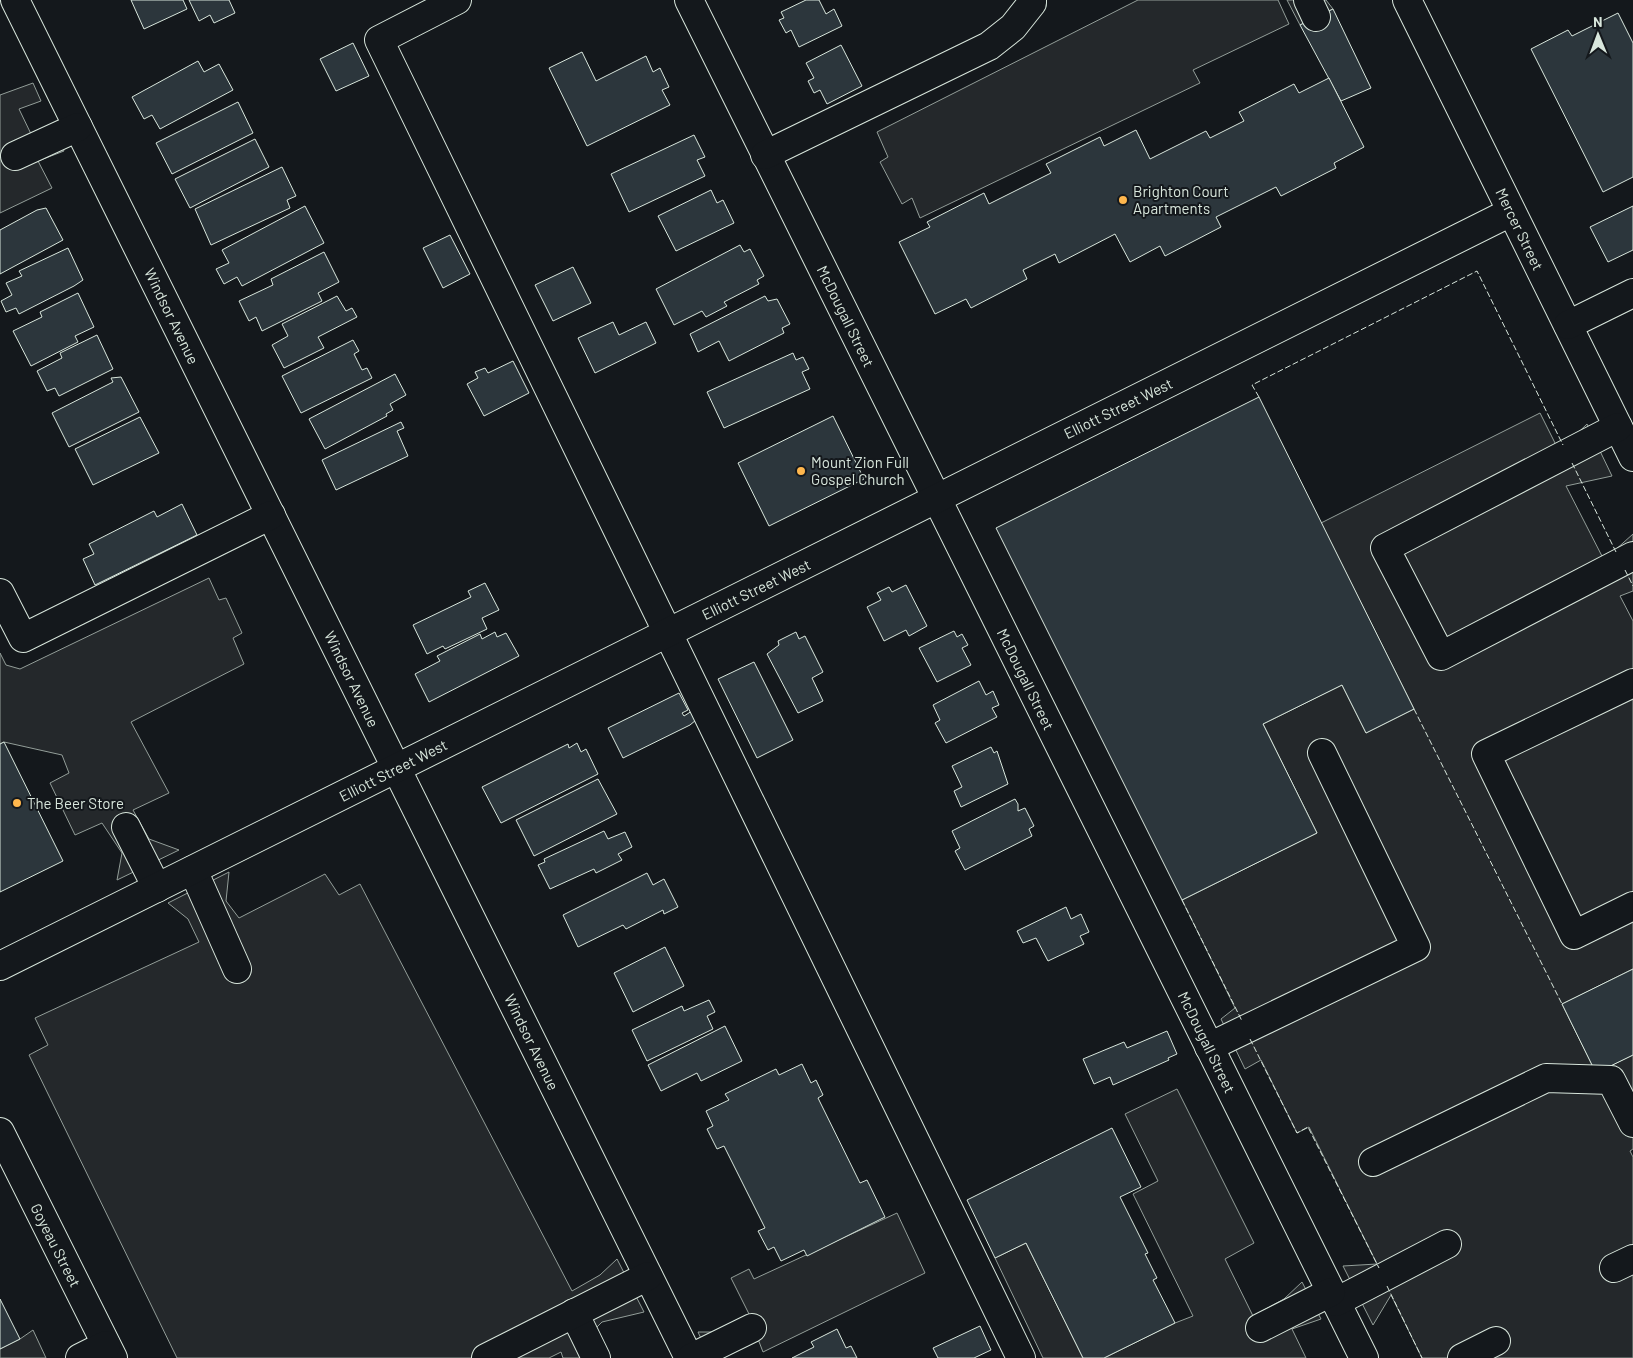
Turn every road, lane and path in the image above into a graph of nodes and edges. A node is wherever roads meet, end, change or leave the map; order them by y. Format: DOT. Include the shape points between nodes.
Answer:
graph roads {
  1 [pos="15,0"];
  2 [pos="457,0"];
  3 [pos="688,0"];
  4 [pos="1032,0"];
  5 [pos="1407,0"];
  6 [pos="78,127"];
  7 [pos="765,154"];
  8 [pos="15,156"];
  9 [pos="1512,212"];
  10 [pos="1633,293"];
  11 [pos="1568,325"];
  12 [pos="1618,427"];
  13 [pos="1633,457"];
  14 [pos="936,499"];
  15 [pos="271,515"];
  16 [pos="1633,556"];
  17 [pos="0,592"];
  18 [pos="668,633"];
  19 [pos="1633,683"];
  20 [pos="1322,753"];
  21 [pos="397,768"];
  22 [pos="126,828"];
  23 [pos="193,870"];
  24 [pos="157,888"];
  25 [pos="1633,906"];
  26 [pos="0,966"];
  27 [pos="237,970"];
  28 [pos="1209,1047"];
  29 [pos="1633,1123"];
  30 [pos="0,1132"];
  31 [pos="1373,1162"];
  32 [pos="1447,1244"];
  33 [pos="648,1276"];
  34 [pos="1334,1297"];
  35 [pos="574,1314"];
  36 [pos="752,1328"];
  37 [pos="1260,1328"];
  38 [pos="1496,1340"];
  39 [pos="110,1352"];
  40 [pos="80,1358"];
  41 [pos="486,1358"];
  42 [pos="596,1358"];
  43 [pos="690,1358"];
  44 [pos="1021,1358"];
  45 [pos="1364,1358"];
  46 [pos="1462,1358"];
  1 -- 6 [label="street, Windsor Avenue"];
  2 -- 18 [label="street" via="379,40"];
  3 -- 7 [label="street, McDougall Street"];
  4 -- 7 [label="street" via="1013,27 989,46"];
  5 -- 9 [label="street, Mercer Street"];
  6 -- 8 [label="street"];
  6 -- 15 [label="street, Windsor Avenue"];
  7 -- 14 [label="street, McDougall Street"];
  9 -- 11 [label="street, Mercer Street"];
  9 -- 14 [label="street, Elliott Street West"];
  10 -- 11 [label="street"];
  11 -- 12 [label="street, Mercer Street"];
  12 -- 13 [label="street, Mercer Street"];
  12 -- 16 [label="street" via="1385,548 1441,656"];
  14 -- 18 [label="street, Elliott Street West"];
  14 -- 28 [label="street, McDougall Street"];
  15 -- 17 [label="street" via="22,638"];
  15 -- 21 [label="street, Windsor Avenue"];
  18 -- 21 [label="street, Elliott Street West"];
  18 -- 44 [label="street"];
  19 -- 25 [label="street" via="1486,754 1574,935"];
  20 -- 28 [label="street" via="1416,947"];
  21 -- 23 [label="street, Elliott Street West"];
  21 -- 33 [label="street, Windsor Avenue"];
  22 -- 24 [label="street"];
  23 -- 24 [label="street, Elliott Street West"];
  23 -- 27 [label="street"];
  24 -- 26 [label="street, Elliott Street West"];
  28 -- 34 [label="street, McDougall Street"];
  29 -- 31 [label="street" via="1611,1080 1546,1078"];
  30 -- 39 [label="street, Goyeau Street"];
  32 -- 34 [label="street"];
  33 -- 35 [label="street"];
  33 -- 43 [label="street, Windsor Avenue"];
  34 -- 37 [label="street"];
  34 -- 45 [label="street, McDougall Street"];
  35 -- 41 [label="street"];
  35 -- 42 [label="street"];
  36 -- 43 [label="street"];
  38 -- 46 [label="street"];
  39 -- 40 [label="street"];
}
